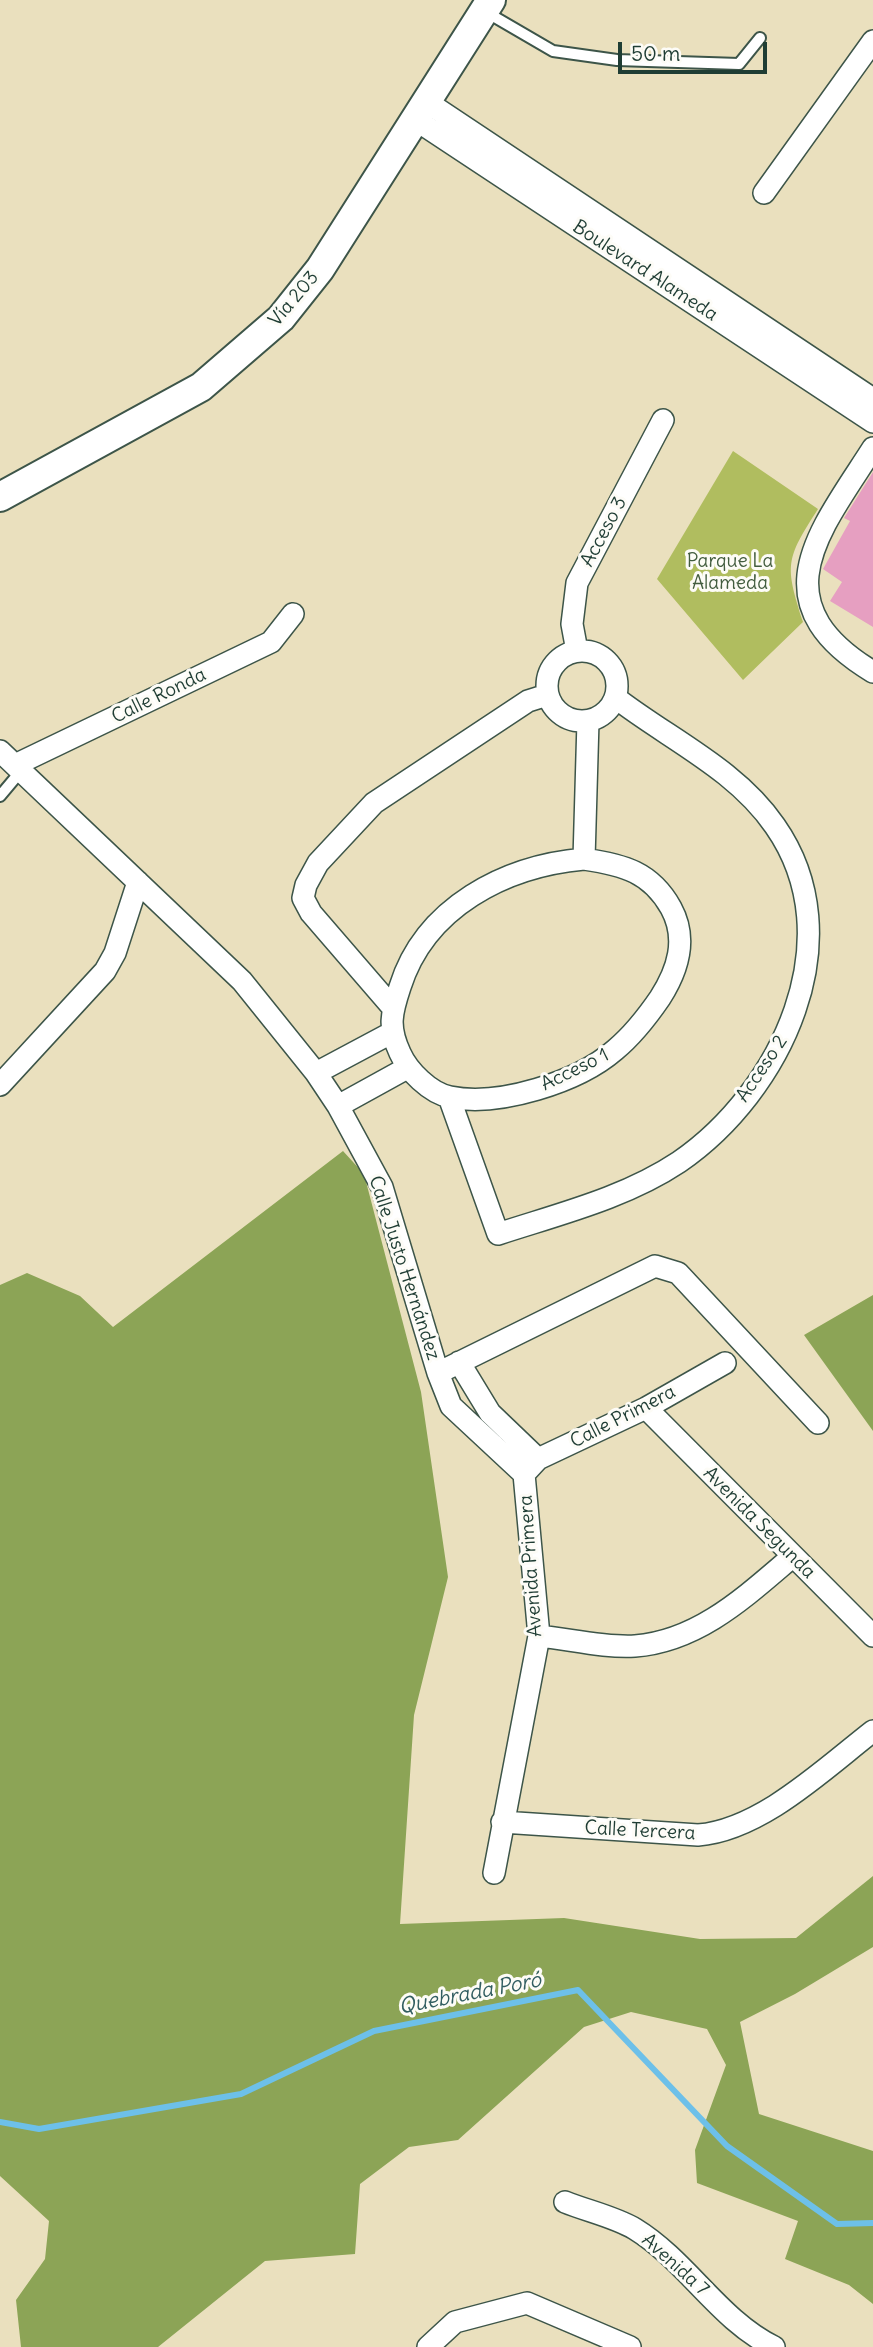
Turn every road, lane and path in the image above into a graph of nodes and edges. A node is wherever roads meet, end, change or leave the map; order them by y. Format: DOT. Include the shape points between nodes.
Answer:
graph roads {
  1 [pos="487,5"];
  2 [pos="760,38"];
  3 [pos="873,41"];
  4 [pos="421,111"];
  5 [pos="764,193"];
  6 [pos="741,323"];
  7 [pos="873,398"];
  8 [pos="663,420"];
  9 [pos="873,422"];
  10 [pos="873,448"];
  11 [pos="0,497"];
  12 [pos="292,614"];
  13 [pos="577,651"];
  14 [pos="873,672"];
  15 [pos="547,695"];
  16 [pos="616,698"];
  17 [pos="588,721"];
  18 [pos="12,762"];
  19 [pos="0,796"];
  20 [pos="584,859"];
  21 [pos="138,882"];
  22 [pos="393,1009"];
  23 [pos="391,1033"];
  24 [pos="407,1068"];
  25 [pos="316,1073"];
  26 [pos="0,1085"];
  27 [pos="449,1097"];
  28 [pos="338,1105"];
  29 [pos="459,1362"];
  30 [pos="725,1363"];
  31 [pos="438,1373"];
  32 [pos="646,1408"];
  33 [pos="818,1423"];
  34 [pos="531,1467"];
  35 [pos="792,1557"];
  36 [pos="539,1636"];
  37 [pos="873,1636"];
  38 [pos="873,1731"];
  39 [pos="502,1822"];
  40 [pos="494,1873"];
  41 [pos="565,2202"];
  42 [pos="428,2347"];
  43 [pos="630,2347"];
  44 [pos="774,2347"];
  1 -- 2 [label="lane" via="554,51 617,60 739,64"];
  1 -- 4 [label="main road, Vía 203"];
  3 -- 5 [label="street"];
  4 -- 6 [label="street, Boulevard Alameda"];
  4 -- 11 [label="main road, Vía 203" via="320,269 282,318 201,387"];
  6 -- 7 [label="street, Boulevard Alameda"];
  6 -- 9 [label="street, Boulevard Alameda"];
  8 -- 13 [label="street, Acceso 3" via="577,583 572,624"];
  10 -- 14 [label="street" via="817,536 806,572 812,606 830,639"];
  12 -- 18 [label="street, Calle Ronda" via="271,642"];
  13 -- 15 [label="street" via="556,662"];
  13 -- 16 [label="street" via="589,651 609,663 618,685"];
  15 -- 17 [label="street" via="567,718"];
  15 -- 22 [label="street" via="528,701 374,803 318,863 306,885 303,898 311,913"];
  16 -- 17 [label="street" via="605,713"];
  16 -- 27 [label="street, Acceso 2" via="745,789 776,826 791,853 808,920 808,960 786,1037 715,1133 677,1163 626,1191 498,1234"];
  17 -- 20 [label="street"];
  18 -- 19 [label="lane"];
  18 -- 21 [label="street, Calle Justo Hernández"];
  20 -- 22 [label="street, Acceso 1" via="552,862 511,874 469,896 432,928 408,961"];
  20 -- 27 [label="street, Acceso 1" via="620,864 645,875 661,891 681,936 679,960 669,984 621,1045 575,1074 494,1098"];
  21 -- 25 [label="street, Calle Justo Hernández" via="242,981"];
  21 -- 26 [label="street" via="105,971"];
  22 -- 23 [label="street, Acceso 1"];
  23 -- 24 [label="street, Acceso 1"];
  23 -- 25 [label="street"];
  24 -- 27 [label="street"];
  24 -- 28 [label="street"];
  25 -- 28 [label="street, Calle Justo Hernández"];
  28 -- 31 [label="street, Calle Justo Hernández" via="382,1187"];
  29 -- 31 [label="street, Calle Justo Hernández"];
  29 -- 33 [label="street, Calle Justo Hernández" via="655,1266 667,1267 678,1273"];
  29 -- 34 [label="street"];
  30 -- 32 [label="street, Calle Primera"];
  31 -- 34 [label="street, Avenida Primera" via="461,1418"];
  32 -- 34 [label="street, Calle Primera"];
  32 -- 35 [label="street, Avenida Segunda"];
  34 -- 36 [label="street, Avenida Primera"];
  35 -- 36 [label="street" via="736,1604 697,1629 671,1639 635,1646"];
  35 -- 37 [label="street, Avenida Segunda"];
  36 -- 39 [label="street, Avenida Primera"];
  38 -- 39 [label="street, Calle Tercera" via="748,1822 722,1833"];
  39 -- 40 [label="street, Avenida Primera"];
  41 -- 44 [label="street, Avenida 7" via="635,2229 736,2321"];
  42 -- 43 [label="street" via="455,2322 527,2303"];
}
